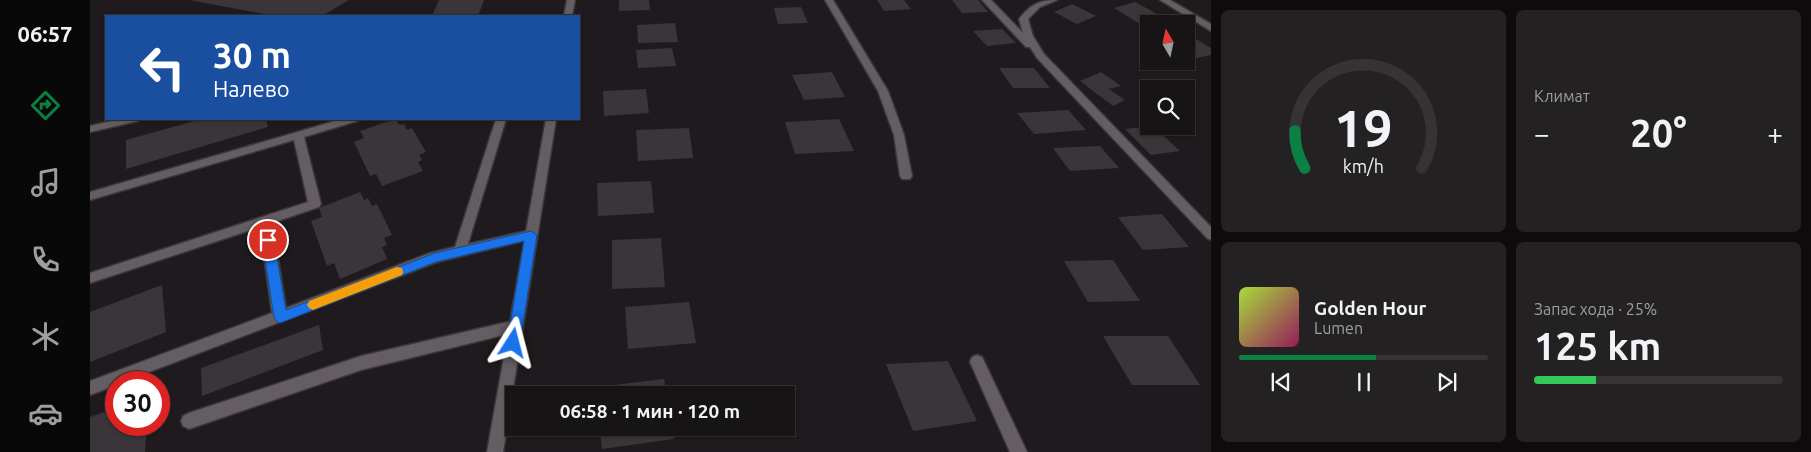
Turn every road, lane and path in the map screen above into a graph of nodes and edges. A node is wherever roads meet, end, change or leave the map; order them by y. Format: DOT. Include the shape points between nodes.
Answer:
graph roads {
  1 [pos="571,0"];
  2 [pos="829,0"];
  3 [pos="986,0"];
  4 [pos="1053,0"];
  5 [pos="1164,0"];
  6 [pos="568,15"];
  7 [pos="1211,28"];
  8 [pos="1038,53"];
  9 [pos="130,120"];
  10 [pos="349,120"];
  11 [pos="501,120"];
  12 [pos="551,120"];
  13 [pos="90,129"];
  14 [pos="298,135"];
  15 [pos="906,176"];
  16 [pos="90,196"];
  17 [pos="265,220"];
  18 [pos="531,235"];
  19 [pos="1211,235"];
  20 [pos="460,251"];
  21 [pos="90,278"];
  22 [pos="280,317"];
  23 [pos="516,326"];
  24 [pos="977,362"];
  25 [pos="90,388"];
  26 [pos="189,421"];
  27 [pos="495,452"];
  28 [pos="1019,452"];
  1 -- 6 [label="street"];
  2 -- 15 [label="street" via="883,91 900,135"];
  3 -- 8 [label="street"];
  4 -- 8 [label="street" via="1037,5 1023,19"];
  5 -- 7 [label="street"];
  8 -- 19 [label="street"];
  9 -- 13 [label="street"];
  10 -- 14 [label="street"];
  11 -- 20 [label="street"];
  12 -- 18 [label="street"];
  14 -- 16 [label="street"];
  14 -- 17 [label="street" via="316,204"];
  17 -- 21 [label="street"];
  17 -- 22 [label="street"];
  18 -- 20 [label="street"];
  18 -- 23 [label="street"];
  20 -- 22 [label="street" via="435,257"];
  22 -- 25 [label="street"];
  23 -- 26 [label="street" via="361,363"];
  23 -- 27 [label="street"];
  24 -- 28 [label="street"];
}
